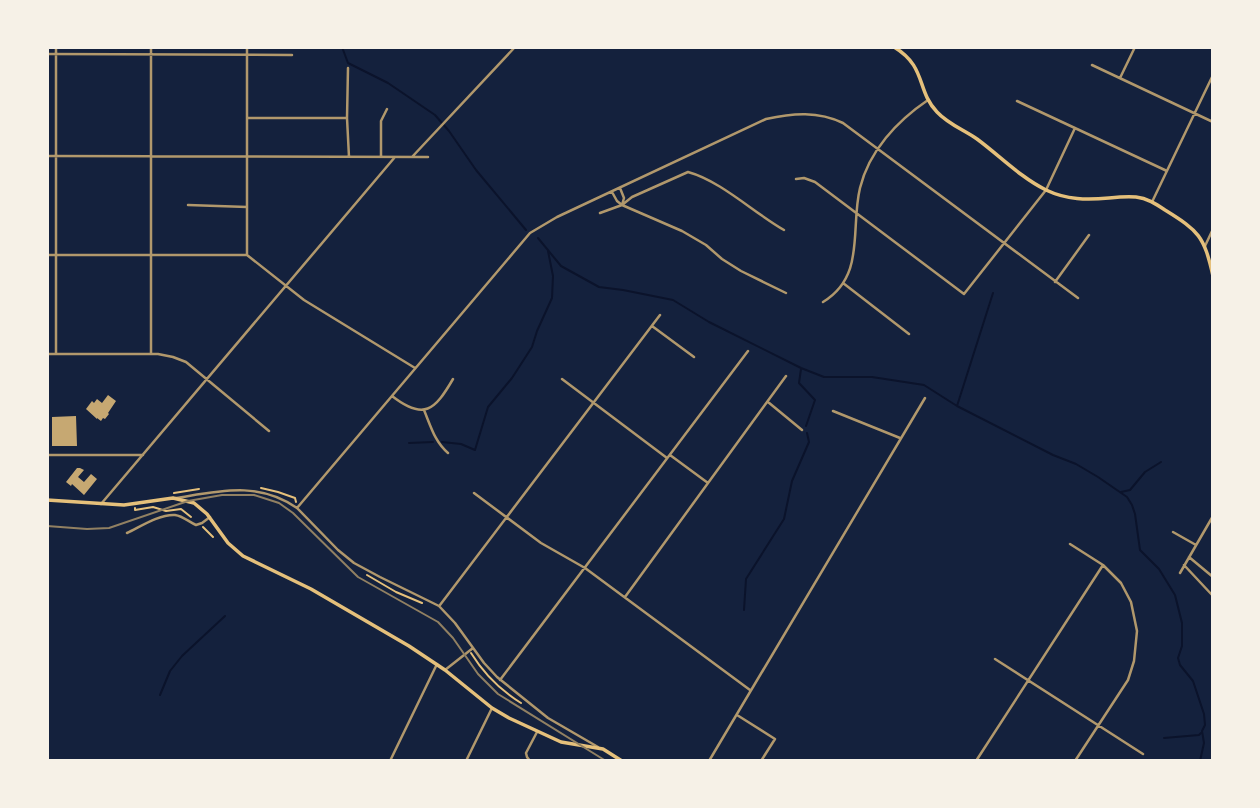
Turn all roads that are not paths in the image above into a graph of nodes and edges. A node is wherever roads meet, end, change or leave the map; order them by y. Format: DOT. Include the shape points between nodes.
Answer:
graph roads {
  1 [pos="56,47"];
  2 [pos="151,47"];
  3 [pos="247,47"];
  4 [pos="515,47"];
  5 [pos="894,47"];
  6 [pos="1135,47"];
  7 [pos="47,54"];
  8 [pos="56,54"];
  9 [pos="151,54"];
  10 [pos="247,55"];
  11 [pos="292,55"];
  12 [pos="1092,65"];
  13 [pos="348,68"];
  14 [pos="1213,75"];
  15 [pos="1121,78"];
  16 [pos="928,100"];
  17 [pos="1017,101"];
  18 [pos="387,109"];
  19 [pos="1195,113"];
  20 [pos="247,118"];
  21 [pos="347,118"];
  22 [pos="1213,121"];
  23 [pos="1075,128"];
  24 [pos="878,149"];
  25 [pos="47,156"];
  26 [pos="56,156"];
  27 [pos="151,156"];
  28 [pos="247,157"];
  29 [pos="349,157"];
  30 [pos="381,157"];
  31 [pos="395,157"];
  32 [pos="412,157"];
  33 [pos="428,157"];
  34 [pos="1167,171"];
  35 [pos="796,179"];
  36 [pos="620,188"];
  37 [pos="1046,190"];
  38 [pos="612,191"];
  39 [pos="1152,202"];
  40 [pos="188,205"];
  41 [pos="622,205"];
  42 [pos="247,207"];
  43 [pos="600,213"];
  44 [pos="856,214"];
  45 [pos="1213,229"];
  46 [pos="784,230"];
  47 [pos="1090,235"];
  48 [pos="1004,243"];
  49 [pos="1205,246"];
  50 [pos="47,255"];
  51 [pos="56,255"];
  52 [pos="151,255"];
  53 [pos="247,255"];
  54 [pos="1213,276"];
  55 [pos="1055,282"];
  56 [pos="843,283"];
  57 [pos="286,286"];
  58 [pos="786,293"];
  59 [pos="1078,299"];
  60 [pos="823,302"];
  61 [pos="660,315"];
  62 [pos="652,325"];
  63 [pos="909,334"];
  64 [pos="748,351"];
  65 [pos="47,354"];
  66 [pos="56,354"];
  67 [pos="151,354"];
  68 [pos="694,356"];
  69 [pos="415,368"];
  70 [pos="786,376"];
  71 [pos="207,379"];
  72 [pos="453,379"];
  73 [pos="562,379"];
  74 [pos="392,396"];
  75 [pos="925,398"];
  76 [pos="593,402"];
  77 [pos="768,402"];
  78 [pos="424,410"];
  79 [pos="834,411"];
  80 [pos="802,430"];
  81 [pos="269,431"];
  82 [pos="901,438"];
  83 [pos="448,453"];
  84 [pos="47,455"];
  85 [pos="143,455"];
  86 [pos="668,456"];
  87 [pos="708,483"];
  88 [pos="474,493"];
  89 [pos="173,498"];
  90 [pos="47,500"];
  91 [pos="101,505"];
  92 [pos="297,508"];
  93 [pos="1213,516"];
  94 [pos="211,517"];
  95 [pos="507,517"];
  96 [pos="1173,532"];
  97 [pos="127,533"];
  98 [pos="1070,544"];
  99 [pos="1196,545"];
  100 [pos="1189,557"];
  101 [pos="1103,565"];
  102 [pos="1184,565"];
  103 [pos="585,568"];
  104 [pos="1180,573"];
  105 [pos="1213,578"];
  106 [pos="1213,596"];
  107 [pos="625,597"];
  108 [pos="439,606"];
  109 [pos="473,648"];
  110 [pos="995,659"];
  111 [pos="437,664"];
  112 [pos="445,670"];
  113 [pos="500,680"];
  114 [pos="1028,681"];
  115 [pos="751,690"];
  116 [pos="492,708"];
  117 [pos="737,715"];
  118 [pos="1098,726"];
  119 [pos="537,732"];
  120 [pos="603,750"];
  121 [pos="1143,754"];
  122 [pos="390,761"];
  123 [pos="466,761"];
  124 [pos="530,761"];
  125 [pos="622,761"];
  126 [pos="709,761"];
  127 [pos="761,761"];
  128 [pos="976,761"];
  129 [pos="1075,761"];
  1 -- 8 [label="street"];
  2 -- 9 [label="street"];
  3 -- 10 [label="street"];
  4 -- 32 [label="street"];
  5 -- 16 [label="main road" via="915,66"];
  6 -- 15 [label="street"];
  7 -- 8 [label="street"];
  8 -- 9 [label="street"];
  8 -- 26 [label="street"];
  9 -- 10 [label="street"];
  9 -- 27 [label="street"];
  10 -- 11 [label="street"];
  10 -- 20 [label="street"];
  12 -- 15 [label="street"];
  13 -- 21 [label="street"];
  14 -- 19 [label="street"];
  15 -- 19 [label="street"];
  16 -- 24 [label="street" via="900,122"];
  16 -- 37 [label="main road" via="938,113"];
  17 -- 23 [label="street"];
  18 -- 30 [label="street" via="381,121"];
  19 -- 22 [label="street"];
  19 -- 34 [label="street"];
  20 -- 21 [label="street"];
  20 -- 28 [label="street"];
  21 -- 29 [label="street"];
  23 -- 34 [label="street"];
  23 -- 37 [label="street"];
  24 -- 36 [label="street" via="833,118 797,114 766,119"];
  24 -- 44 [label="street" via="863,179"];
  24 -- 48 [label="street"];
  25 -- 26 [label="street"];
  26 -- 27 [label="street"];
  26 -- 51 [label="street"];
  27 -- 28 [label="street"];
  27 -- 52 [label="street"];
  28 -- 29 [label="street"];
  28 -- 42 [label="street"];
  29 -- 30 [label="street"];
  30 -- 31 [label="street"];
  31 -- 32 [label="street"];
  31 -- 57 [label="street"];
  32 -- 33 [label="street"];
  34 -- 39 [label="street"];
  35 -- 44 [label="street" via="815,182"];
  36 -- 38 [label="street"];
  36 -- 41 [label="street"];
  37 -- 39 [label="main road" via="1075,199 1133,197"];
  37 -- 48 [label="street"];
  38 -- 41 [label="street"];
  38 -- 69 [label="street" via="530,233"];
  39 -- 49 [label="main road" via="1188,225"];
  40 -- 42 [label="street"];
  41 -- 43 [label="street"];
  41 -- 46 [label="street" via="688,172"];
  41 -- 58 [label="street" via="682,231 730,264"];
  42 -- 53 [label="street"];
  44 -- 48 [label="street" via="964,294"];
  44 -- 56 [label="street" via="856,247"];
  45 -- 49 [label="street"];
  47 -- 55 [label="street"];
  48 -- 55 [label="street"];
  49 -- 54 [label="main road"];
  50 -- 51 [label="street"];
  51 -- 52 [label="street"];
  51 -- 66 [label="street"];
  52 -- 53 [label="street"];
  52 -- 67 [label="street"];
  53 -- 57 [label="street"];
  55 -- 59 [label="street"];
  56 -- 60 [label="street"];
  56 -- 63 [label="street"];
  57 -- 69 [label="street"];
  57 -- 71 [label="street"];
  61 -- 62 [label="street"];
  62 -- 68 [label="street"];
  62 -- 76 [label="street"];
  64 -- 86 [label="street"];
  65 -- 66 [label="street"];
  66 -- 67 [label="street"];
  67 -- 71 [label="street" via="180,359"];
  69 -- 74 [label="street"];
  70 -- 77 [label="street"];
  71 -- 81 [label="street"];
  71 -- 85 [label="street"];
  72 -- 78 [label="street" via="442,399"];
  73 -- 76 [label="street"];
  74 -- 78 [label="street"];
  74 -- 92 [label="street"];
  75 -- 82 [label="street"];
  76 -- 86 [label="street"];
  76 -- 95 [label="street"];
  77 -- 80 [label="street"];
  77 -- 87 [label="street"];
  78 -- 83 [label="street" via="436,440"];
  79 -- 82 [label="street"];
  82 -- 115 [label="street"];
  84 -- 85 [label="street"];
  85 -- 91 [label="street"];
  86 -- 87 [label="street"];
  86 -- 103 [label="street"];
  87 -- 107 [label="street"];
  88 -- 95 [label="street"];
  89 -- 91 [label="main road"];
  89 -- 92 [label="street" via="248,490 271,494"];
  89 -- 94 [label="main road" via="194,503"];
  90 -- 91 [label="main road"];
  92 -- 108 [label="street" via="354,563"];
  93 -- 99 [label="street"];
  94 -- 97 [label="street" via="196,524 171,515"];
  94 -- 111 [label="main road" via="243,556 323,595"];
  95 -- 103 [label="street"];
  95 -- 108 [label="street"];
  96 -- 99 [label="street"];
  98 -- 101 [label="street"];
  99 -- 100 [label="street"];
  100 -- 102 [label="street"];
  100 -- 105 [label="street"];
  101 -- 114 [label="street"];
  101 -- 118 [label="street" via="1131,602 1137,642 1128,680"];
  102 -- 104 [label="street"];
  102 -- 106 [label="street"];
  103 -- 107 [label="street"];
  103 -- 113 [label="street"];
  107 -- 115 [label="street"];
  108 -- 109 [label="street"];
  109 -- 112 [label="street"];
  109 -- 113 [label="street"];
  110 -- 114 [label="street"];
  111 -- 112 [label="main road"];
  111 -- 122 [label="street"];
  112 -- 116 [label="main road"];
  113 -- 120 [label="street" via="548,718"];
  114 -- 118 [label="street"];
  114 -- 128 [label="street"];
  115 -- 117 [label="street"];
  116 -- 119 [label="main road"];
  116 -- 123 [label="street"];
  117 -- 126 [label="street"];
  117 -- 127 [label="street" via="775,739"];
  118 -- 121 [label="street"];
  118 -- 129 [label="street"];
  119 -- 120 [label="main road"];
  119 -- 124 [label="street" via="526,753"];
  120 -- 125 [label="main road"];
}
